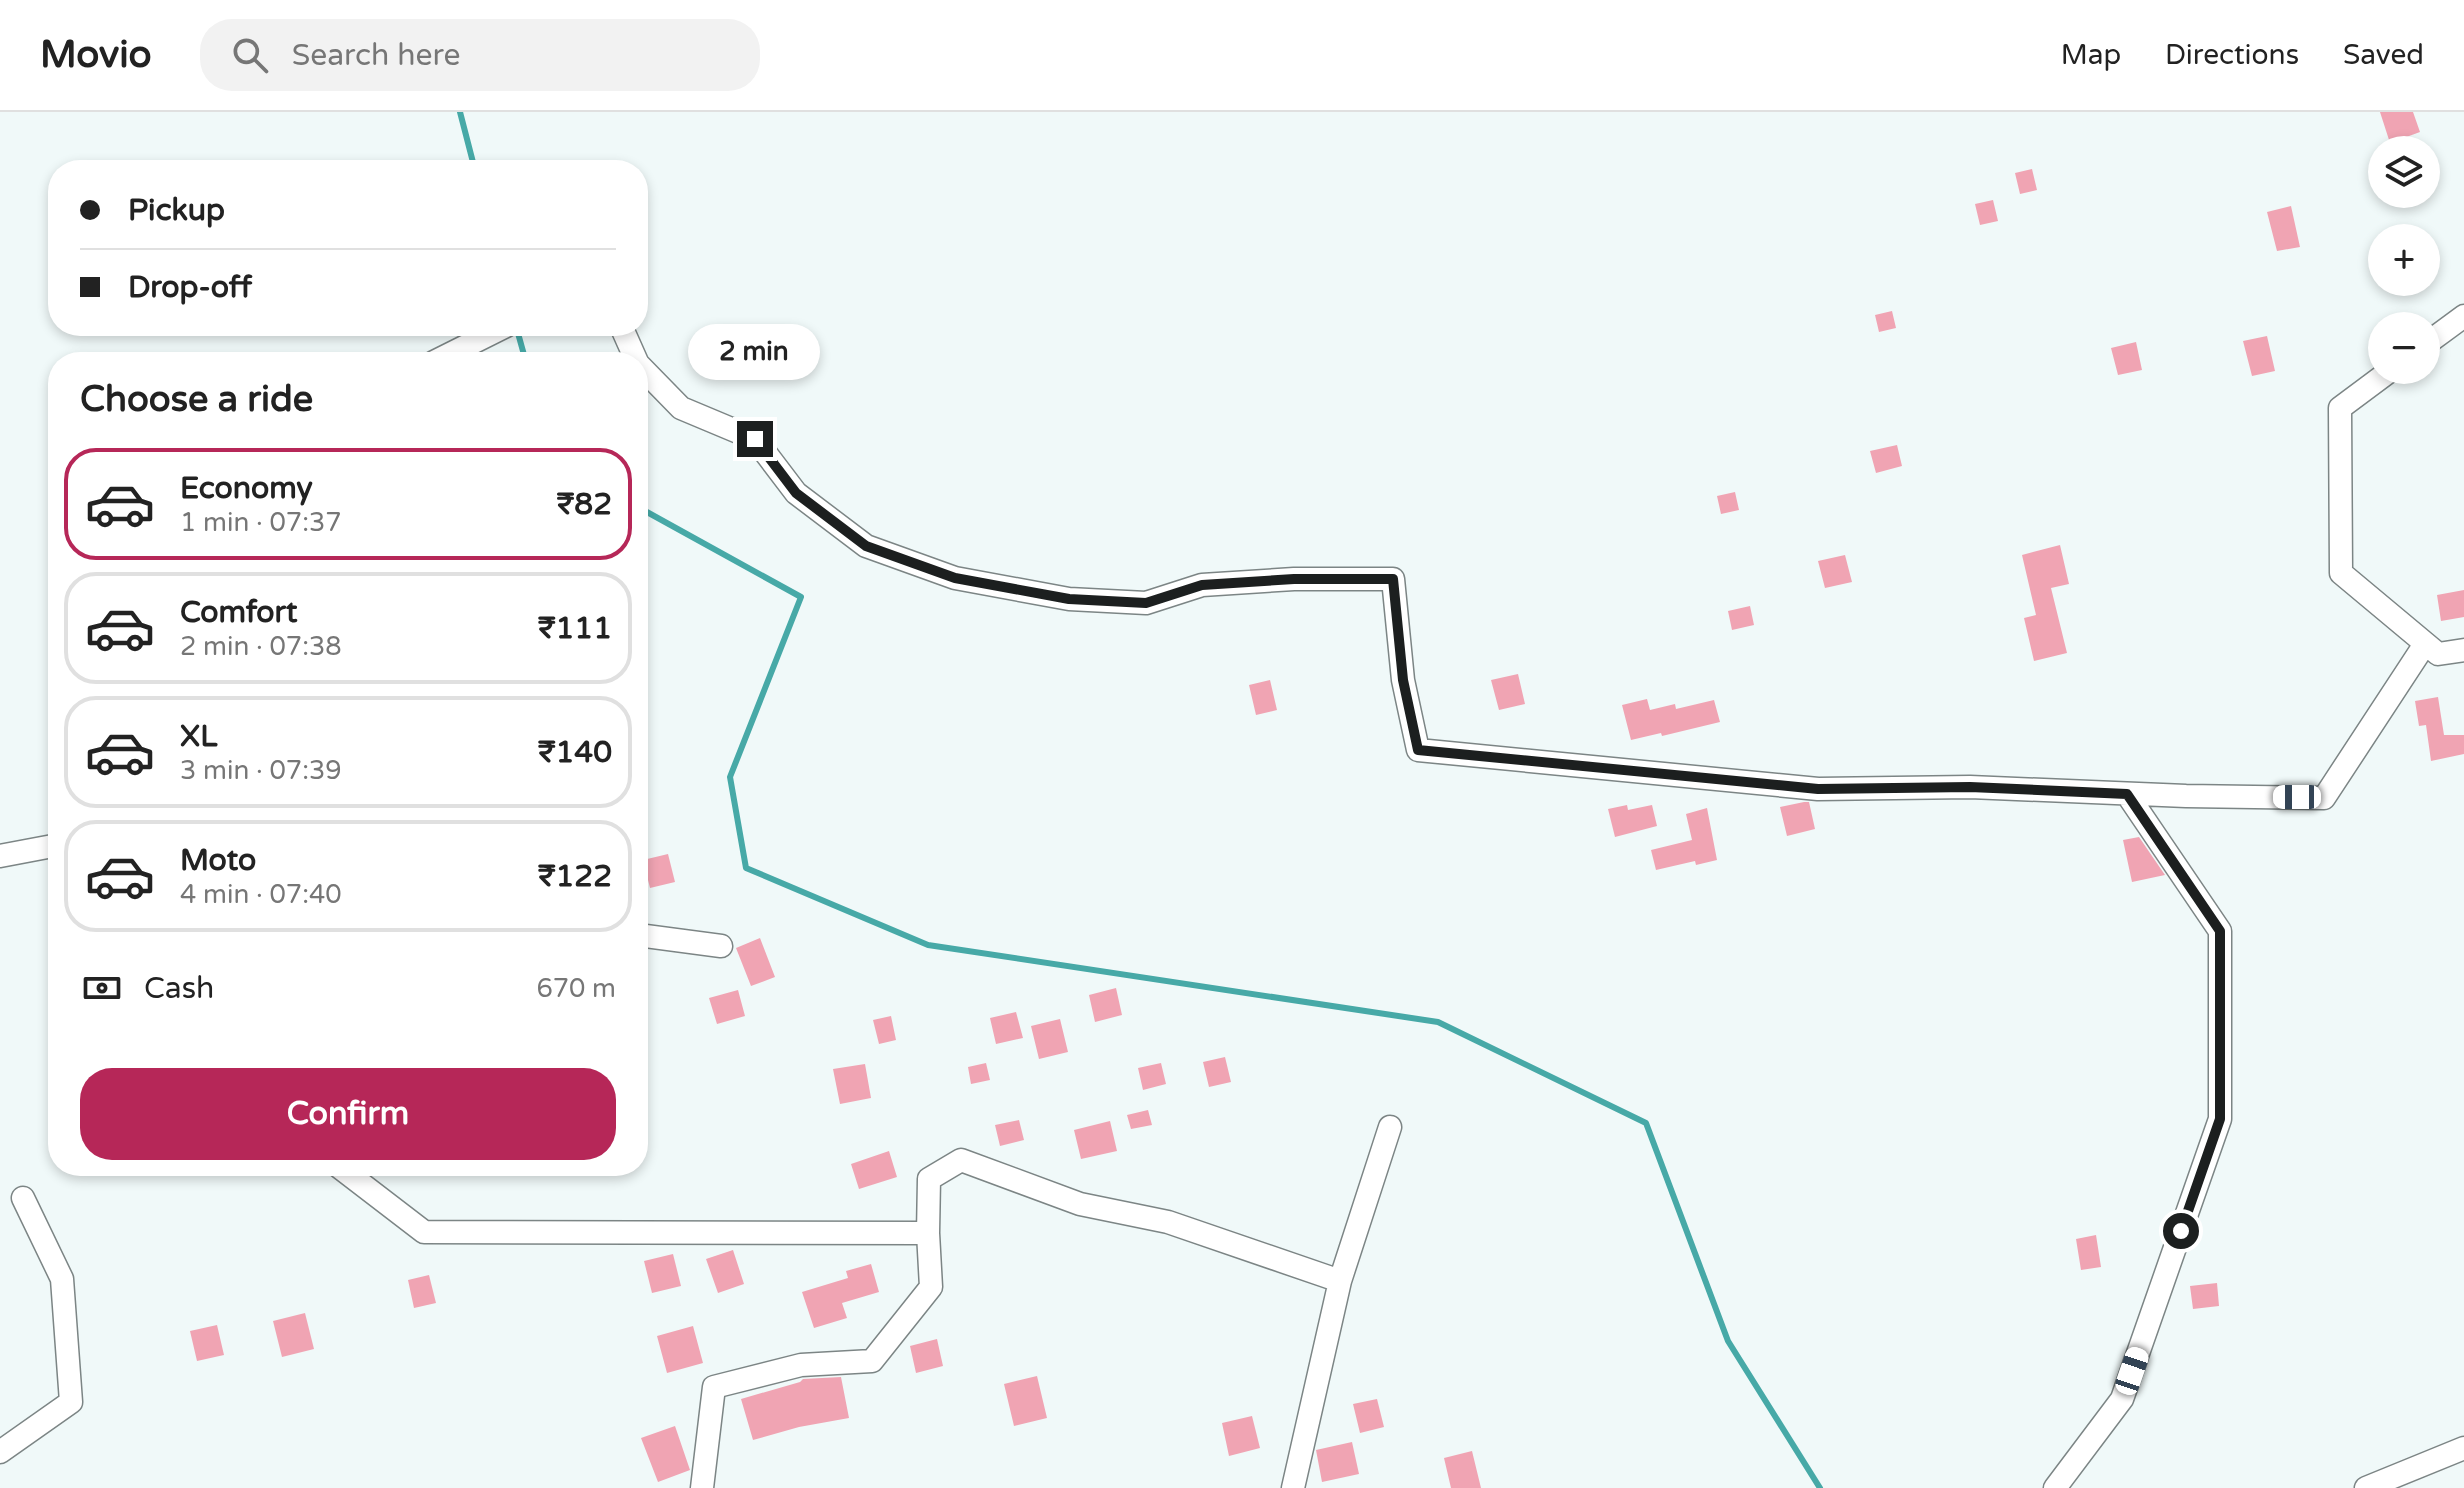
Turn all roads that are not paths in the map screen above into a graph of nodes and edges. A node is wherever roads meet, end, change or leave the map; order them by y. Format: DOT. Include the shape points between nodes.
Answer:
graph roads {
  1 [pos="2464,316"];
  2 [pos="2440,334"];
  3 [pos="486,336"];
  4 [pos="454,352"];
  5 [pos="648,374"];
  6 [pos="2372,384"];
  7 [pos="2425,644"];
  8 [pos="2464,650"];
  9 [pos="2127,794"];
  10 [pos="48,847"];
  11 [pos="0,856"];
  12 [pos="648,936"];
  13 [pos="721,946"];
  14 [pos="1390,1127"];
  15 [pos="351,1176"];
  16 [pos="23,1198"];
  17 [pos="928,1233"];
  18 [pos="1340,1281"];
  19 [pos="2464,1448"];
  20 [pos="0,1452"];
  21 [pos="702,1488"];
  22 [pos="1293,1488"];
  23 [pos="2055,1488"];
  24 [pos="2366,1488"];
  1 -- 2 [label="street"];
  3 -- 4 [label="street"];
  5 -- 9 [label="street" via="681,408 755,439 796,493 866,546 955,578 1069,599 1146,603 1202,585 1393,579 1403,680 1418,750 1818,789 1970,787"];
  6 -- 7 [label="street" via="2340,408 2341,573"];
  7 -- 8 [label="street" via="2438,654"];
  7 -- 9 [label="street" via="2324,798"];
  9 -- 23 [label="street" via="2220,931 2220,1119 2122,1399"];
  10 -- 11 [label="street"];
  12 -- 13 [label="street"];
  14 -- 18 [label="street"];
  15 -- 17 [label="street" via="424,1232"];
  16 -- 20 [label="street" via="62,1279 71,1402"];
  17 -- 18 [label="street" via="929,1179 961,1160 1080,1204 1168,1222"];
  17 -- 21 [label="street" via="931,1287 872,1361 801,1365 714,1387"];
  18 -- 22 [label="street"];
  19 -- 24 [label="street"];
}
